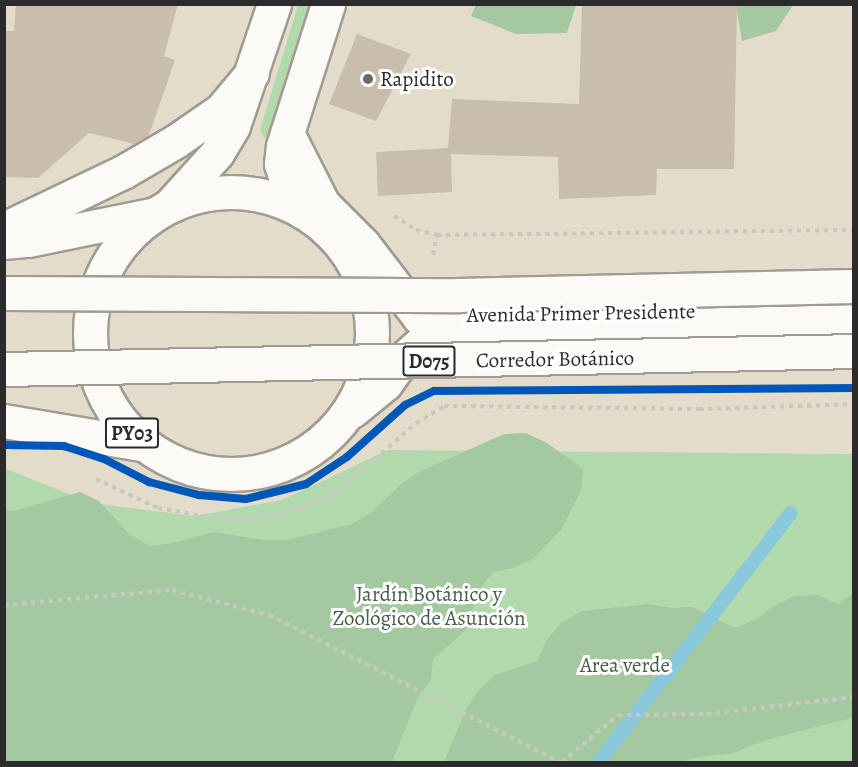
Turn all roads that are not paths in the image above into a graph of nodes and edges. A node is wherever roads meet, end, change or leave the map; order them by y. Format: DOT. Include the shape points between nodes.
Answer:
graph roads {
  1 [pos="274,4"];
  2 [pos="328,4"];
  3 [pos="252,73"];
  4 [pos="287,133"];
  5 [pos="161,210"];
  6 [pos="315,218"];
  7 [pos="4,229"];
  8 [pos="4,242"];
  9 [pos="353,245"];
  10 [pos="854,286"];
  11 [pos="4,293"];
  12 [pos="854,306"];
  13 [pos="854,329"];
  14 [pos="854,351"];
  15 [pos="4,369"];
  16 [pos="343,418"];
  17 [pos="4,421"];
  18 [pos="141,444"];
  1 -- 3 [label="main road"];
  2 -- 4 [label="main road"];
  3 -- 5 [label="main road" via="217,153"];
  3 -- 7 [label="main road" via="221,110 176,141 123,172"];
  4 -- 6 [label="main road" via="282,164 285,176"];
  4 -- 9 [label="main road" via="322,204"];
  5 -- 6 [label="main road, Avenida Primer Presidente / PY03" via="205,193 244,192 281,200"];
  5 -- 8 [label="main road, Avenida Primer Presidente / PY03"];
  5 -- 18 [label="main road, Avenida Primer Presidente / PY03" via="120,244 98,283 88,326 94,370 103,391 112,411"];
  6 -- 9 [label="main road, Avenida Primer Presidente / PY03"];
  9 -- 12 [label="main road, Avenida Primer Presidente / PY03" via="419,316"];
  9 -- 16 [label="main road, Avenida Primer Presidente / PY03" via="371,313 371,350 362,386"];
  10 -- 11 [label="main road, bridge" via="457,294"];
  13 -- 16 [label="main road, Avenida Primer Presidente / PY03" via="423,341 403,359 385,384"];
  14 -- 15 [label="main road, Corredor Botánico / D075, bridge"];
  16 -- 18 [label="main road, Avenida Primer Presidente / PY03" via="317,444 284,463 248,473 210,473 174,463"];
  17 -- 18 [label="main road, Avenida Primer Presidente / PY03"];
}
